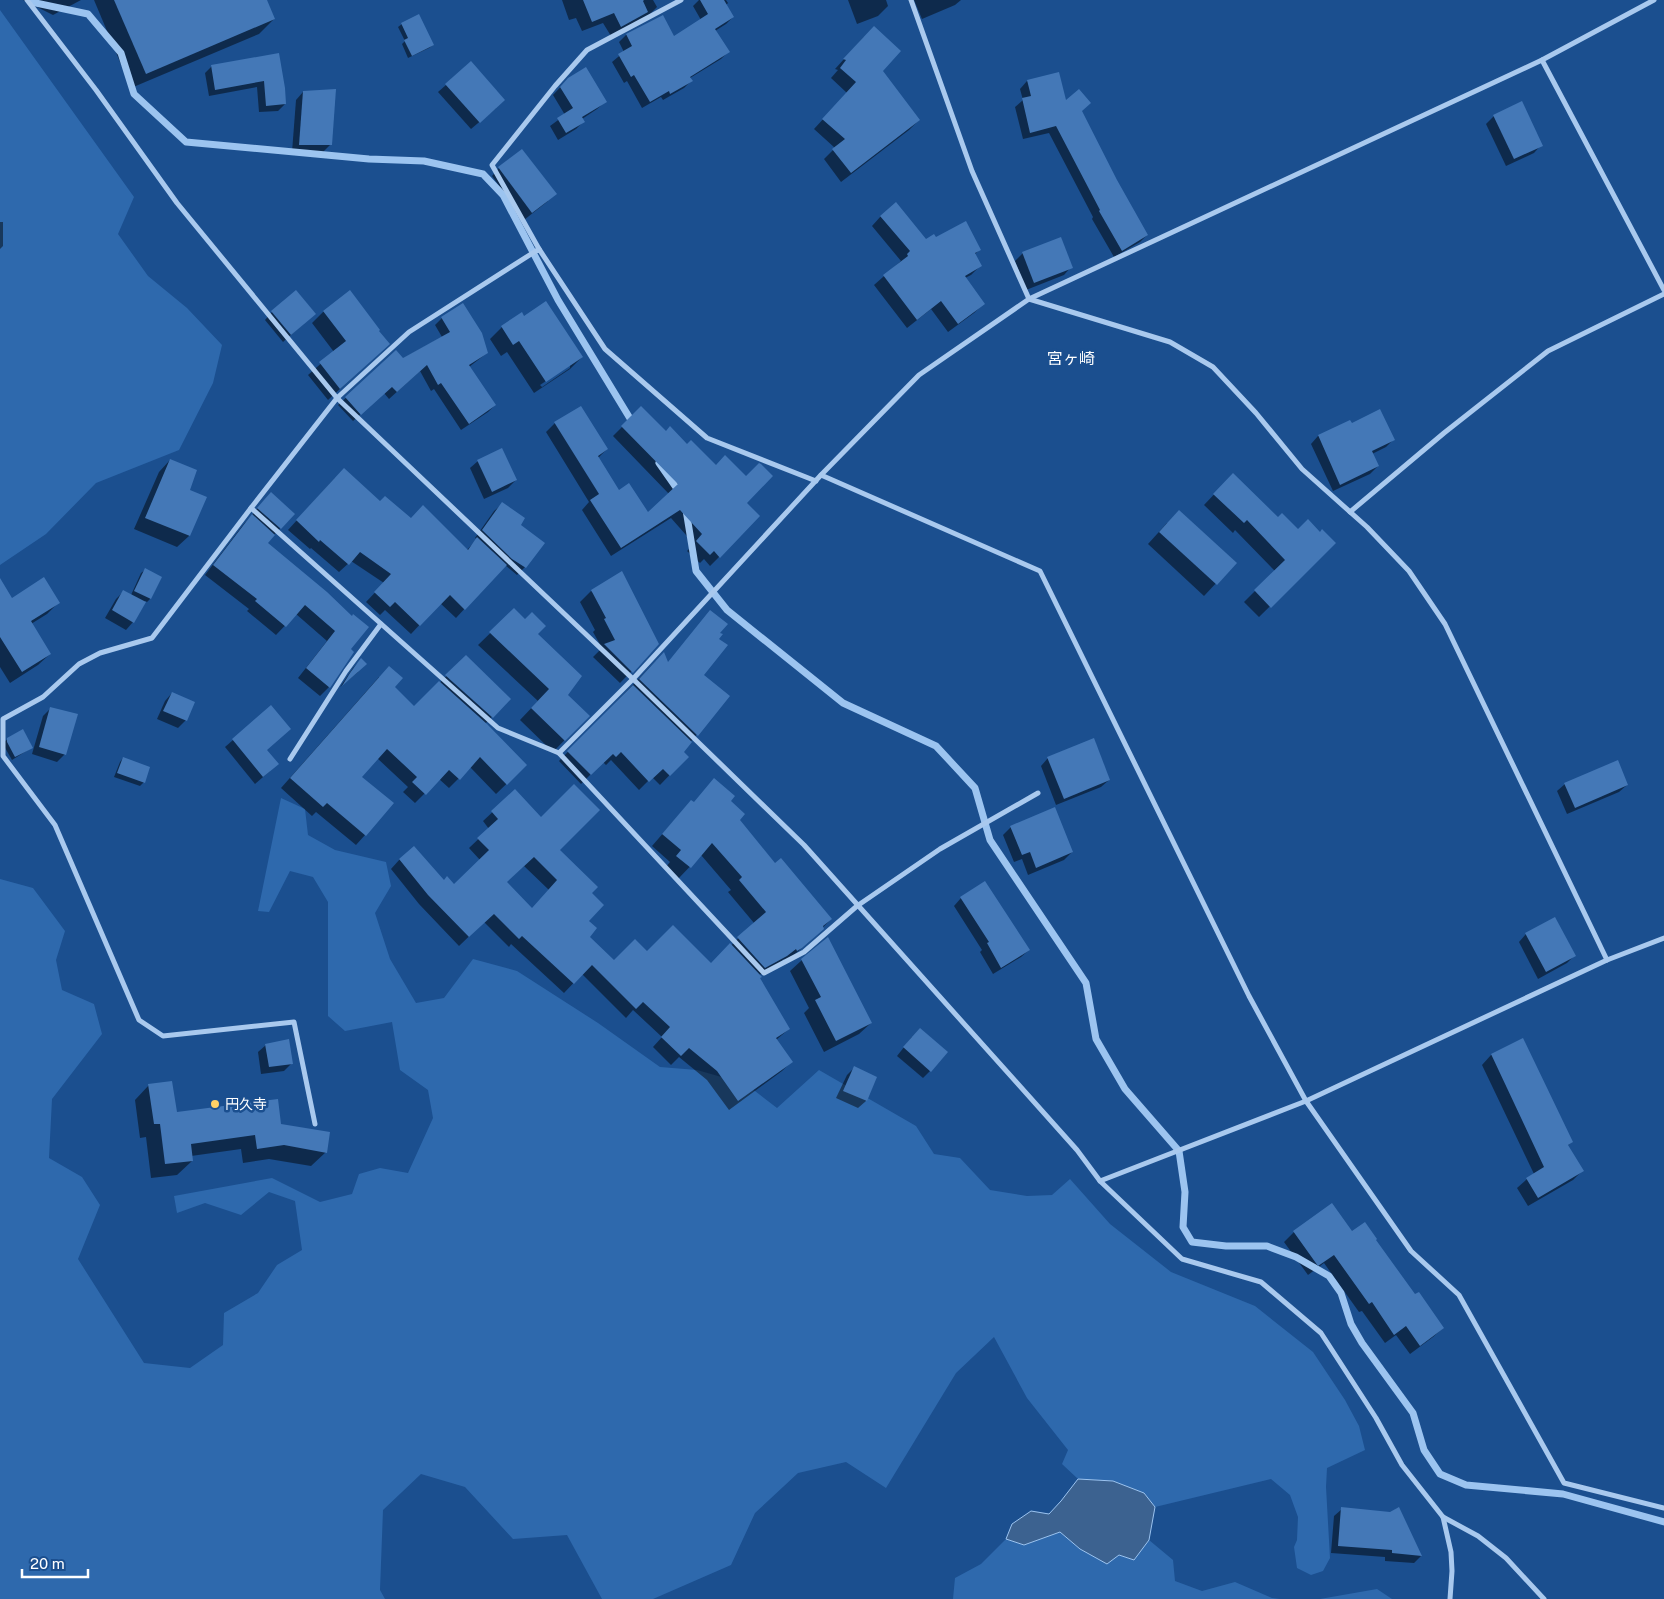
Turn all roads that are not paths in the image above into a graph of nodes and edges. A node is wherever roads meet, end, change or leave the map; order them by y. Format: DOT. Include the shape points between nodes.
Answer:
graph roads {
  1 [pos="27,0"];
  2 [pos="681,0"];
  3 [pos="911,0"];
  4 [pos="1654,0"];
  5 [pos="1542,60"];
  6 [pos="539,249"];
  7 [pos="1664,290"];
  8 [pos="1664,294"];
  9 [pos="1029,299"];
  10 [pos="337,398"];
  11 [pos="821,475"];
  12 [pos="816,481"];
  13 [pos="251,508"];
  14 [pos="1350,512"];
  15 [pos="381,624"];
  16 [pos="633,679"];
  17 [pos="559,753"];
  18 [pos="2,758"];
  19 [pos="290,759"];
  20 [pos="1038,793"];
  21 [pos="857,906"];
  22 [pos="1664,938"];
  23 [pos="1608,960"];
  24 [pos="1306,1101"];
  25 [pos="315,1124"];
  26 [pos="1100,1181"];
  27 [pos="1664,1508"];
  28 [pos="1443,1517"];
  29 [pos="1450,1599"];
  30 [pos="1544,1599"];
  1 -- 10 [label="street" via="177,203"];
  2 -- 6 [label="street" via="587,50 492,165"];
  3 -- 9 [label="street" via="972,172"];
  4 -- 5 [label="street"];
  5 -- 7 [label="street"];
  5 -- 9 [label="street"];
  6 -- 10 [label="street" via="409,332"];
  6 -- 12 [label="street" via="605,349 707,438"];
  8 -- 14 [label="street" via="1548,351"];
  9 -- 11 [label="street" via="919,375"];
  9 -- 14 [label="street" via="1170,342 1213,367 1302,469"];
  10 -- 13 [label="street"];
  10 -- 16 [label="street"];
  11 -- 12 [label="street"];
  11 -- 24 [label="street" via="1040,571 1249,996"];
  12 -- 16 [label="street"];
  13 -- 15 [label="street"];
  13 -- 18 [label="street" via="152,638 100,653 79,664 43,697 3,719"];
  14 -- 23 [label="street" via="1409,571 1445,624"];
  15 -- 17 [label="street" via="498,728"];
  15 -- 19 [label="street" via="346,671"];
  16 -- 17 [label="street"];
  16 -- 21 [label="street" via="804,845"];
  17 -- 21 [label="street" via="764,973 804,952"];
  18 -- 25 [label="street" via="56,826 138,1020 163,1036 294,1022"];
  20 -- 21 [label="street" via="940,849"];
  21 -- 26 [label="street" via="1077,1150"];
  22 -- 23 [label="street"];
  23 -- 24 [label="street"];
  24 -- 26 [label="street"];
  24 -- 27 [label="street" via="1410,1251 1459,1295 1564,1483"];
  26 -- 28 [label="street" via="1182,1259 1261,1282 1321,1333 1402,1464"];
  28 -- 29 [label="street" via="1451,1552"];
  28 -- 30 [label="street" via="1478,1536 1506,1558"];
}
